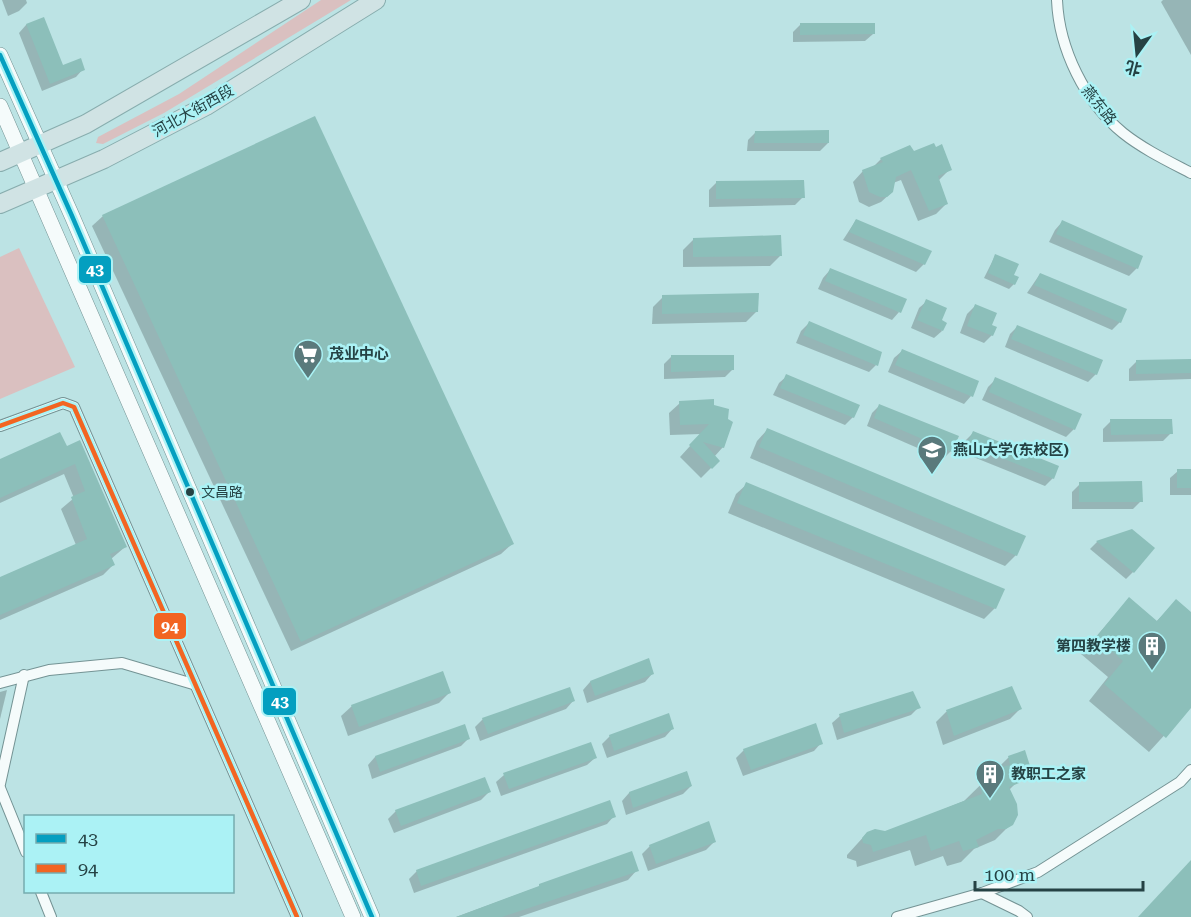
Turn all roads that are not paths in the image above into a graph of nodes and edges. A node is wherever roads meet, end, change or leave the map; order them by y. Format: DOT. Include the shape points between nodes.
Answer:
graph roads {
  1 [pos="301,0"];
  2 [pos="376,0"];
  3 [pos="1057,0"];
  4 [pos="0,55"];
  5 [pos="0,106"];
  6 [pos="39,143"];
  7 [pos="21,152"];
  8 [pos="0,162"];
  9 [pos="1191,173"];
  10 [pos="55,180"];
  11 [pos="37,188"];
  12 [pos="0,204"];
  13 [pos="0,426"];
  14 [pos="24,675"];
  15 [pos="0,683"];
  16 [pos="193,684"];
  17 [pos="1191,770"];
  18 [pos="0,786"];
  19 [pos="24,847"];
  20 [pos="982,892"];
  21 [pos="42,893"];
  22 [pos="933,912"];
  23 [pos="51,917"];
  24 [pos="297,917"];
  25 [pos="353,917"];
  26 [pos="372,917"];
  27 [pos="897,917"];
  28 [pos="1027,917"];
  1 -- 6 [label="highway" via="86,124"];
  2 -- 10 [label="highway, 河北大街西段" via="206,106"];
  3 -- 9 [label="street, 燕东路" via="1068,51 1082,84 1104,114 1123,133"];
  4 -- 6 [label="main road"];
  5 -- 7 [label="main road"];
  6 -- 7 [label="highway"];
  6 -- 10 [label="main road"];
  7 -- 8 [label="highway"];
  7 -- 11 [label="main road"];
  10 -- 11 [label="highway, 河北大街西段"];
  10 -- 26 [label="main road"];
  11 -- 12 [label="highway, 河北大街西段"];
  11 -- 25 [label="main road"];
  13 -- 16 [label="street" via="63,403 74,407"];
  14 -- 15 [label="street"];
  14 -- 16 [label="street" via="122,663"];
  14 -- 18 [label="street"];
  16 -- 24 [label="street"];
  17 -- 20 [label="street" via="1180,782 1038,872"];
  18 -- 19 [label="street"];
  20 -- 22 [label="street"];
  20 -- 28 [label="street"];
  21 -- 23 [label="street"];
  22 -- 27 [label="street"];
}
